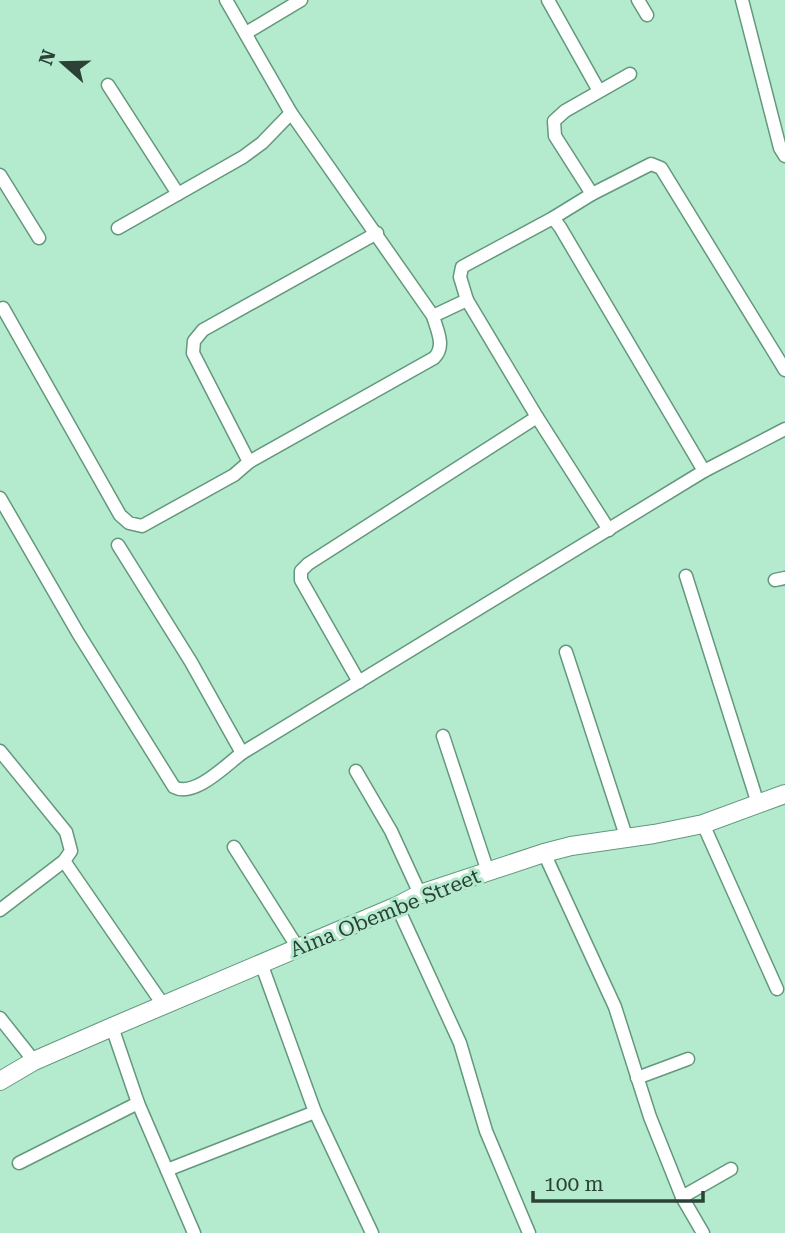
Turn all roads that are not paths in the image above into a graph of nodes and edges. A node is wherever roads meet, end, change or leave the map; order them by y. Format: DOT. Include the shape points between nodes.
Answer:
graph roads {
  1 [pos="226,0"];
  2 [pos="301,0"];
  3 [pos="548,0"];
  4 [pos="638,0"];
  5 [pos="742,0"];
  6 [pos="647,15"];
  7 [pos="246,33"];
  8 [pos="630,74"];
  9 [pos="108,85"];
  10 [pos="599,91"];
  11 [pos="291,113"];
  12 [pos="785,156"];
  13 [pos="0,174"];
  14 [pos="178,194"];
  15 [pos="592,194"];
  16 [pos="553,218"];
  17 [pos="118,228"];
  18 [pos="377,233"];
  19 [pos="39,238"];
  20 [pos="467,300"];
  21 [pos="3,308"];
  22 [pos="433,316"];
  23 [pos="785,370"];
  24 [pos="537,417"];
  25 [pos="785,429"];
  26 [pos="249,462"];
  27 [pos="704,471"];
  28 [pos="0,498"];
  29 [pos="609,530"];
  30 [pos="118,545"];
  31 [pos="686,576"];
  32 [pos="566,652"];
  33 [pos="359,682"];
  34 [pos="443,736"];
  35 [pos="0,751"];
  36 [pos="242,753"];
  37 [pos="356,771"];
  38 [pos="785,793"];
  39 [pos="758,804"];
  40 [pos="702,824"];
  41 [pos="626,836"];
  42 [pos="234,847"];
  43 [pos="544,853"];
  44 [pos="64,861"];
  45 [pos="488,872"];
  46 [pos="420,894"];
  47 [pos="397,906"];
  48 [pos="0,910"];
  49 [pos="298,948"];
  50 [pos="261,963"];
  51 [pos="777,989"];
  52 [pos="164,1006"];
  53 [pos="0,1018"];
  54 [pos="112,1027"];
  55 [pos="688,1059"];
  56 [pos="34,1061"];
  57 [pos="637,1078"];
  58 [pos="0,1081"];
  59 [pos="138,1103"];
  60 [pos="315,1112"];
  61 [pos="19,1163"];
  62 [pos="731,1169"];
  63 [pos="167,1170"];
  64 [pos="682,1197"];
  65 [pos="194,1233"];
  66 [pos="372,1233"];
  67 [pos="529,1233"];
  68 [pos="703,1233"];
  1 -- 7 [label="street"];
  2 -- 7 [label="street"];
  3 -- 10 [label="street"];
  4 -- 6 [label="street"];
  5 -- 12 [label="street"];
  7 -- 11 [label="street"];
  8 -- 10 [label="street"];
  9 -- 14 [label="street"];
  10 -- 15 [label="street" via="557,117 553,126"];
  11 -- 14 [label="street" via="262,143"];
  11 -- 18 [label="street"];
  13 -- 19 [label="street"];
  14 -- 17 [label="street"];
  15 -- 16 [label="street"];
  15 -- 23 [label="street" via="651,164 661,168"];
  16 -- 20 [label="street" via="462,267"];
  16 -- 27 [label="street"];
  18 -- 22 [label="street"];
  18 -- 26 [label="street" via="204,330 194,341 193,353"];
  20 -- 22 [label="street"];
  20 -- 24 [label="street"];
  21 -- 26 [label="street" via="129,523 142,526"];
  22 -- 26 [label="street" via="441,343 433,358"];
  24 -- 29 [label="street"];
  24 -- 33 [label="street" via="301,571 301,580"];
  25 -- 27 [label="street"];
  27 -- 29 [label="street"];
  28 -- 36 [label="street" via="174,788 193,790"];
  29 -- 33 [label="street"];
  30 -- 36 [label="street"];
  31 -- 39 [label="street"];
  32 -- 41 [label="street"];
  33 -- 36 [label="street"];
  34 -- 45 [label="street"];
  35 -- 44 [label="street" via="66,832 71,851"];
  37 -- 46 [label="street"];
  38 -- 39 [label="street, Aina Obembe Street"];
  39 -- 40 [label="street, Aina Obembe Street"];
  40 -- 41 [label="street, Aina Obembe Street"];
  40 -- 51 [label="street"];
  41 -- 43 [label="street, Aina Obembe Street"];
  42 -- 49 [label="street"];
  43 -- 45 [label="street, Aina Obembe Street"];
  43 -- 57 [label="street" via="615,1007"];
  44 -- 48 [label="street"];
  44 -- 52 [label="street"];
  45 -- 46 [label="street, Aina Obembe Street"];
  46 -- 47 [label="street, Aina Obembe Street"];
  47 -- 49 [label="street, Aina Obembe Street"];
  47 -- 67 [label="street" via="460,1043 486,1130"];
  49 -- 50 [label="street, Aina Obembe Street"];
  50 -- 52 [label="street, Aina Obembe Street"];
  50 -- 60 [label="street"];
  52 -- 54 [label="street, Aina Obembe Street"];
  53 -- 56 [label="street"];
  54 -- 56 [label="street, Aina Obembe Street"];
  54 -- 59 [label="street"];
  55 -- 57 [label="street"];
  56 -- 58 [label="street, Aina Obembe Street"];
  57 -- 64 [label="street"];
  59 -- 61 [label="street"];
  59 -- 63 [label="street"];
  60 -- 63 [label="street"];
  60 -- 66 [label="street"];
  62 -- 64 [label="street"];
  63 -- 65 [label="street"];
  64 -- 68 [label="street"];
}
